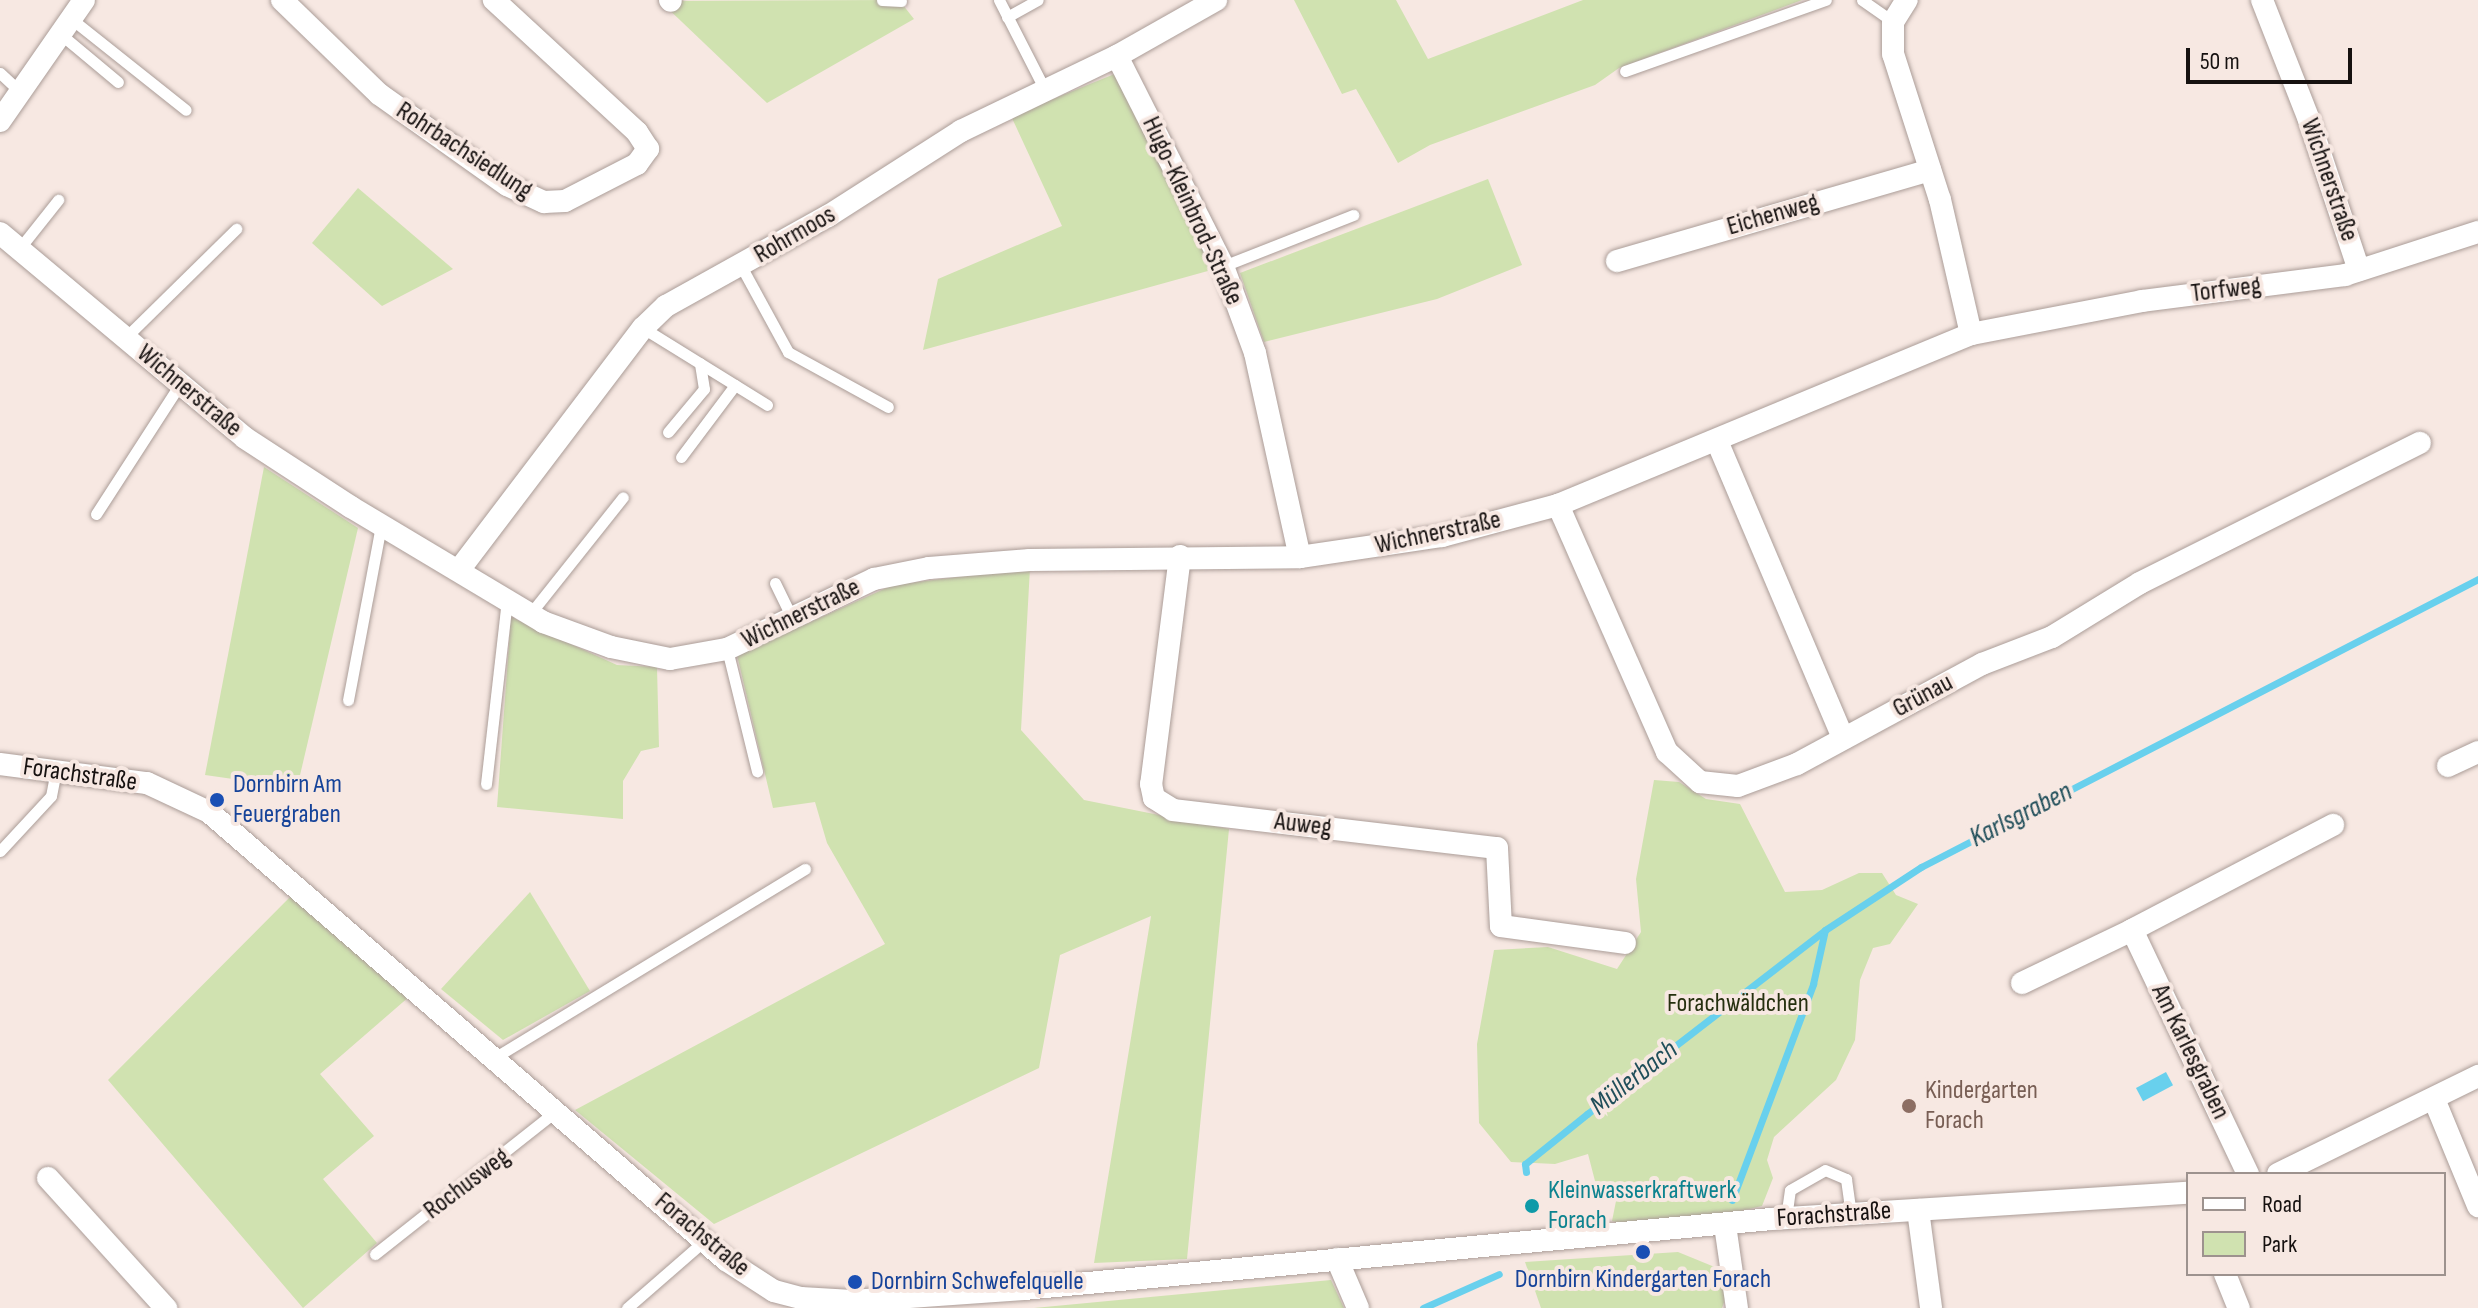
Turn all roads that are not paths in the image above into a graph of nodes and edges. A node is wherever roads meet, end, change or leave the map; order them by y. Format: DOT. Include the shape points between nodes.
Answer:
graph roads {
  1 [pos="282,0"];
  2 [pos="494,0"];
  3 [pos="882,0"];
  4 [pos="999,0"];
  5 [pos="1038,0"];
  6 [pos="1826,0"];
  7 [pos="1862,0"];
  8 [pos="1907,0"];
  9 [pos="2262,0"];
  10 [pos="901,1"];
  11 [pos="1209,2"];
  12 [pos="70,16"];
  13 [pos="1007,17"];
  14 [pos="1893,22"];
  15 [pos="1117,56"];
  16 [pos="1625,71"];
  17 [pos="0,73"];
  18 [pos="118,82"];
  19 [pos="1045,90"];
  20 [pos="19,91"];
  21 [pos="186,110"];
  22 [pos="1,116"];
  23 [pos="1930,170"];
  24 [pos="58,200"];
  25 [pos="1353,215"];
  26 [pos="236,229"];
  27 [pos="2478,232"];
  28 [pos="0,233"];
  29 [pos="19,249"];
  30 [pos="1617,261"];
  31 [pos="741,266"];
  32 [pos="1223,266"];
  33 [pos="2359,270"];
  34 [pos="643,328"];
  35 [pos="1971,334"];
  36 [pos="125,338"];
  37 [pos="700,363"];
  38 [pos="180,384"];
  39 [pos="735,385"];
  40 [pos="767,405"];
  41 [pos="888,407"];
  42 [pos="668,432"];
  43 [pos="1717,441"];
  44 [pos="2420,443"];
  45 [pos="681,457"];
  46 [pos="623,497"];
  47 [pos="1558,505"];
  48 [pos="96,514"];
  49 [pos="381,525"];
  50 [pos="1180,556"];
  51 [pos="1300,557"];
  52 [pos="459,570"];
  53 [pos="775,583"];
  54 [pos="507,600"];
  55 [pos="530,614"];
  56 [pos="792,618"];
  57 [pos="727,649"];
  58 [pos="348,700"];
  59 [pos="1843,738"];
  60 [pos="2478,752"];
  61 [pos="0,764"];
  62 [pos="2448,766"];
  63 [pos="56,770"];
  64 [pos="757,771"];
  65 [pos="486,784"];
  66 [pos="2333,825"];
  67 [pos="0,851"];
  68 [pos="805,869"];
  69 [pos="2132,930"];
  70 [pos="1625,943"];
  71 [pos="2022,983"];
  72 [pos="494,1058"];
  73 [pos="2478,1076"];
  74 [pos="2434,1099"];
  75 [pos="557,1111"];
  76 [pos="2247,1172"];
  77 [pos="2282,1172"];
  78 [pos="48,1178"];
  79 [pos="2186,1193"];
  80 [pos="2478,1206"];
  81 [pos="1918,1210"];
  82 [pos="1851,1214"];
  83 [pos="1786,1218"];
  84 [pos="1725,1225"];
  85 [pos="704,1241"];
  86 [pos="375,1254"];
  87 [pos="1337,1259"];
  88 [pos="2226,1276"];
  89 [pos="821,1305"];
  90 [pos="166,1308"];
  91 [pos="627,1308"];
  92 [pos="1358,1308"];
  93 [pos="1737,1308"];
  94 [pos="1931,1308"];
  95 [pos="2239,1308"];
  1 -- 2 [label="street, Rohrbachsiedlung" via="379,94 507,185 544,202 565,201 637,164 648,149 637,132"];
  3 -- 10 [label="lane"];
  4 -- 13 [label="lane"];
  5 -- 13 [label="lane"];
  6 -- 16 [label="lane"];
  7 -- 14 [label="lane"];
  8 -- 14 [label="street"];
  9 -- 33 [label="street, Wichnerstraße"];
  11 -- 15 [label="street, Rohrmoos"];
  12 -- 18 [label="lane"];
  12 -- 20 [label="street"];
  12 -- 21 [label="lane"];
  13 -- 19 [label="lane"];
  14 -- 23 [label="street" via="1893,54"];
  15 -- 19 [label="street, Rohrmoos"];
  15 -- 32 [label="street, Hugo-Kleinbrod-Straße"];
  17 -- 20 [label="lane"];
  19 -- 31 [label="street, Rohrmoos" via="961,131"];
  20 -- 22 [label="street"];
  23 -- 30 [label="street, Eichenweg"];
  23 -- 35 [label="street"];
  24 -- 29 [label="lane"];
  25 -- 32 [label="lane"];
  26 -- 36 [label="lane"];
  27 -- 33 [label="street, Torfweg"];
  28 -- 29 [label="street, Wichnerstraße"];
  29 -- 36 [label="street, Wichnerstraße"];
  31 -- 34 [label="street, Rohrmoos" via="666,306"];
  31 -- 41 [label="lane" via="788,352"];
  32 -- 51 [label="street, Hugo-Kleinbrod-Straße" via="1255,353"];
  33 -- 35 [label="street, Torfweg" via="2142,301"];
  34 -- 37 [label="lane"];
  34 -- 52 [label="street, Rohrmoos"];
  35 -- 43 [label="street, Wichnerstraße"];
  36 -- 38 [label="street, Wichnerstraße"];
  37 -- 39 [label="lane"];
  37 -- 42 [label="lane" via="704,389"];
  38 -- 48 [label="lane"];
  38 -- 49 [label="street, Wichnerstraße" via="245,438"];
  39 -- 40 [label="lane"];
  39 -- 45 [label="lane"];
  43 -- 47 [label="street, Wichnerstraße"];
  43 -- 59 [label="street"];
  44 -- 59 [label="street, Grünau" via="2140,583 2052,637 1982,664"];
  46 -- 55 [label="lane"];
  47 -- 51 [label="street, Wichnerstraße" via="1442,536"];
  47 -- 59 [label="street, Grünau" via="1667,752 1700,782 1738,786 1765,778"];
  49 -- 52 [label="street, Wichnerstraße"];
  49 -- 58 [label="lane"];
  50 -- 51 [label="street, Wichnerstraße"];
  50 -- 56 [label="street, Wichnerstraße" via="929,568 874,579"];
  50 -- 70 [label="street, Auweg" via="1151,784 1154,798 1173,810 1497,848 1501,926"];
  52 -- 54 [label="street, Wichnerstraße"];
  53 -- 56 [label="lane"];
  54 -- 55 [label="street, Wichnerstraße"];
  54 -- 65 [label="lane"];
  55 -- 57 [label="street, Wichnerstraße" via="611,647 670,659"];
  56 -- 57 [label="street, Wichnerstraße"];
  57 -- 64 [label="lane"];
  60 -- 62 [label="street"];
  61 -- 63 [label="street, Forachstraße"];
  63 -- 67 [label="lane" via="51,796"];
  63 -- 72 [label="street, Forachstraße" via="147,783 209,812"];
  66 -- 69 [label="street"];
  68 -- 72 [label="lane"];
  69 -- 71 [label="street"];
  69 -- 76 [label="street, Am Karlesgraben"];
  72 -- 75 [label="street, Forachstraße"];
  73 -- 74 [label="street"];
  74 -- 77 [label="street"];
  74 -- 80 [label="street"];
  75 -- 85 [label="street, Forachstraße"];
  75 -- 86 [label="lane, Rochusweg" via="541,1129"];
  78 -- 90 [label="street"];
  79 -- 81 [label="street, Forachstraße"];
  81 -- 82 [label="street, Forachstraße"];
  81 -- 94 [label="street"];
  82 -- 83 [label="street, Forachstraße"];
  82 -- 83 [label="lane" via="1846,1179 1825,1170 1790,1190"];
  83 -- 84 [label="street, Forachstraße"];
  84 -- 87 [label="street, Forachstraße"];
  84 -- 93 [label="street"];
  85 -- 89 [label="street, Forachstraße" via="774,1291"];
  85 -- 91 [label="lane"];
  87 -- 89 [label="street, Forachstraße"];
  87 -- 92 [label="street"];
  88 -- 95 [label="street"];
}
